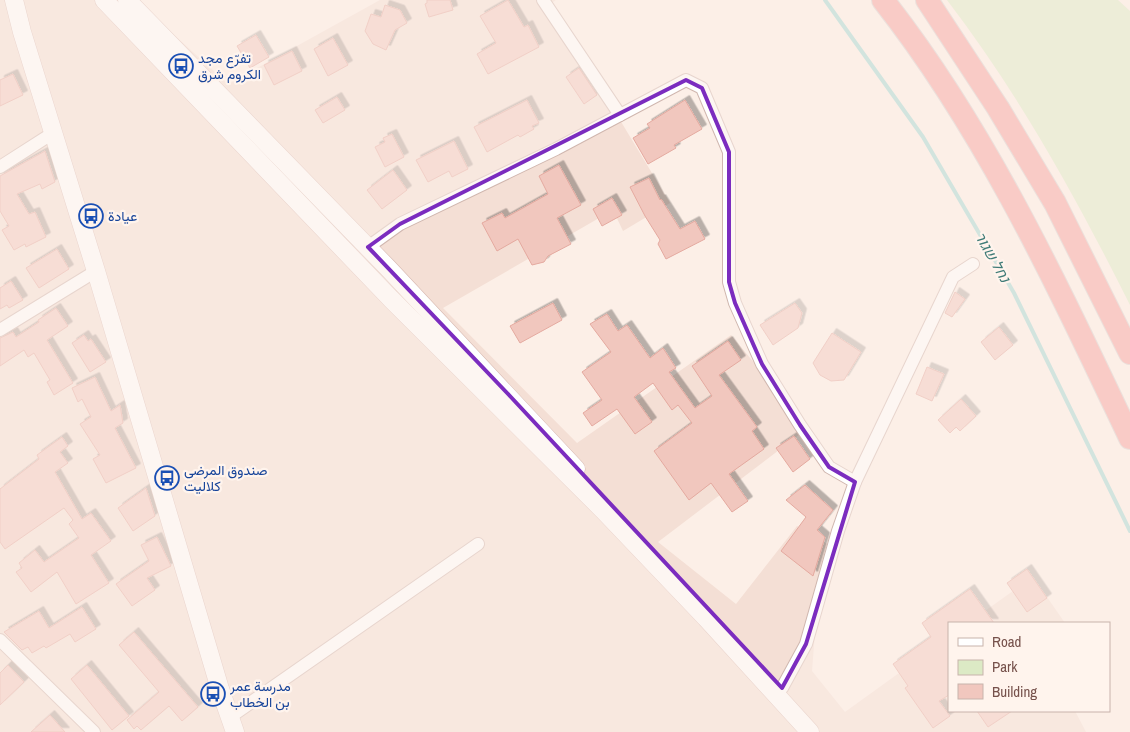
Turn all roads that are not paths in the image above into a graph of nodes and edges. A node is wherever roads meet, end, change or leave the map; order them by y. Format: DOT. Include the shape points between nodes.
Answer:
graph roads {
  1 [pos="14,0"];
  2 [pos="28,0"];
  3 [pos="104,0"];
  4 [pos="128,0"];
  5 [pos="542,0"];
  6 [pos="883,0"];
  7 [pos="926,0"];
  8 [pos="22,32"];
  9 [pos="620,115"];
  10 [pos="53,133"];
  11 [pos="0,167"];
  12 [pos="368,247"];
  13 [pos="973,264"];
  14 [pos="96,271"];
  15 [pos="0,330"];
  16 [pos="1130,353"];
  17 [pos="1130,438"];
  18 [pos="855,482"];
  19 [pos="478,544"];
  20 [pos="0,640"];
  21 [pos="782,688"];
  22 [pos="232,725"];
  23 [pos="812,731"];
  24 [pos="94,732"];
  1 -- 8 [label="street"];
  2 -- 8 [label="street"];
  3 -- 23 [label="street" via="390,299 616,524"];
  4 -- 12 [label="street"];
  5 -- 9 [label="street"];
  6 -- 17 [label="highway" via="971,127 1027,225"];
  7 -- 16 [label="highway" via="1056,203"];
  8 -- 10 [label="street"];
  9 -- 12 [label="street" via="400,224"];
  9 -- 18 [label="street" via="686,80 702,88 729,152 729,282 735,303 762,364 800,424 829,467"];
  10 -- 11 [label="street"];
  10 -- 14 [label="street"];
  12 -- 21 [label="street"];
  13 -- 18 [label="street" via="953,277"];
  14 -- 15 [label="street"];
  14 -- 22 [label="street"];
  18 -- 21 [label="street" via="806,644"];
  19 -- 22 [label="street"];
  20 -- 24 [label="street"];
  21 -- 23 [label="street"];
}
